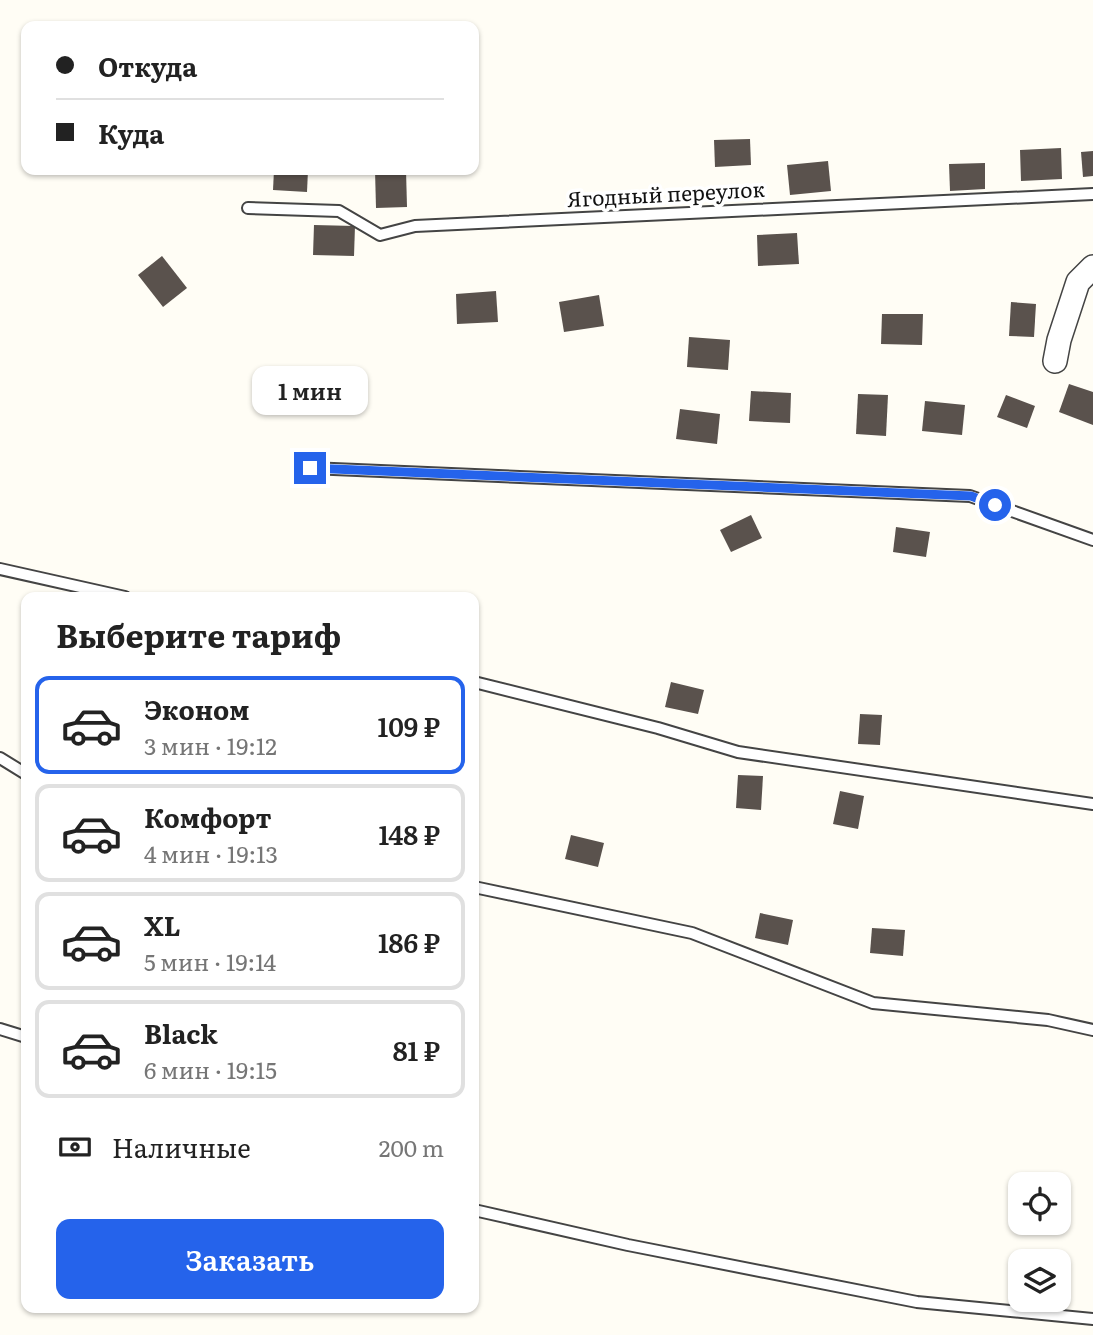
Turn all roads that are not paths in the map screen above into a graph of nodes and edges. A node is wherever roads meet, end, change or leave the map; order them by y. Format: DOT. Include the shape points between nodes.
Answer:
graph roads {
  1 [pos="1093,194"];
  2 [pos="248,208"];
  3 [pos="1093,267"];
  4 [pos="1055,361"];
  5 [pos="310,468"];
  6 [pos="1093,540"];
  7 [pos="0,569"];
  8 [pos="103,592"];
  9 [pos="479,683"];
  10 [pos="0,758"];
  11 [pos="21,771"];
  12 [pos="1093,804"];
  13 [pos="479,888"];
  14 [pos="0,1029"];
  15 [pos="1093,1030"];
  16 [pos="21,1035"];
  17 [pos="479,1211"];
  18 [pos="1093,1319"];
  1 -- 2 [label="lane, Ягодный переулок" via="415,226 380,235 339,211"];
  3 -- 4 [label="street" via="1078,282"];
  5 -- 6 [label="lane" via="971,496"];
  7 -- 8 [label="lane"];
  9 -- 12 [label="lane" via="738,752"];
  10 -- 11 [label="lane"];
  13 -- 15 [label="lane" via="692,933 873,1003 1048,1020"];
  14 -- 16 [label="lane"];
  17 -- 18 [label="lane" via="917,1302"];
}
